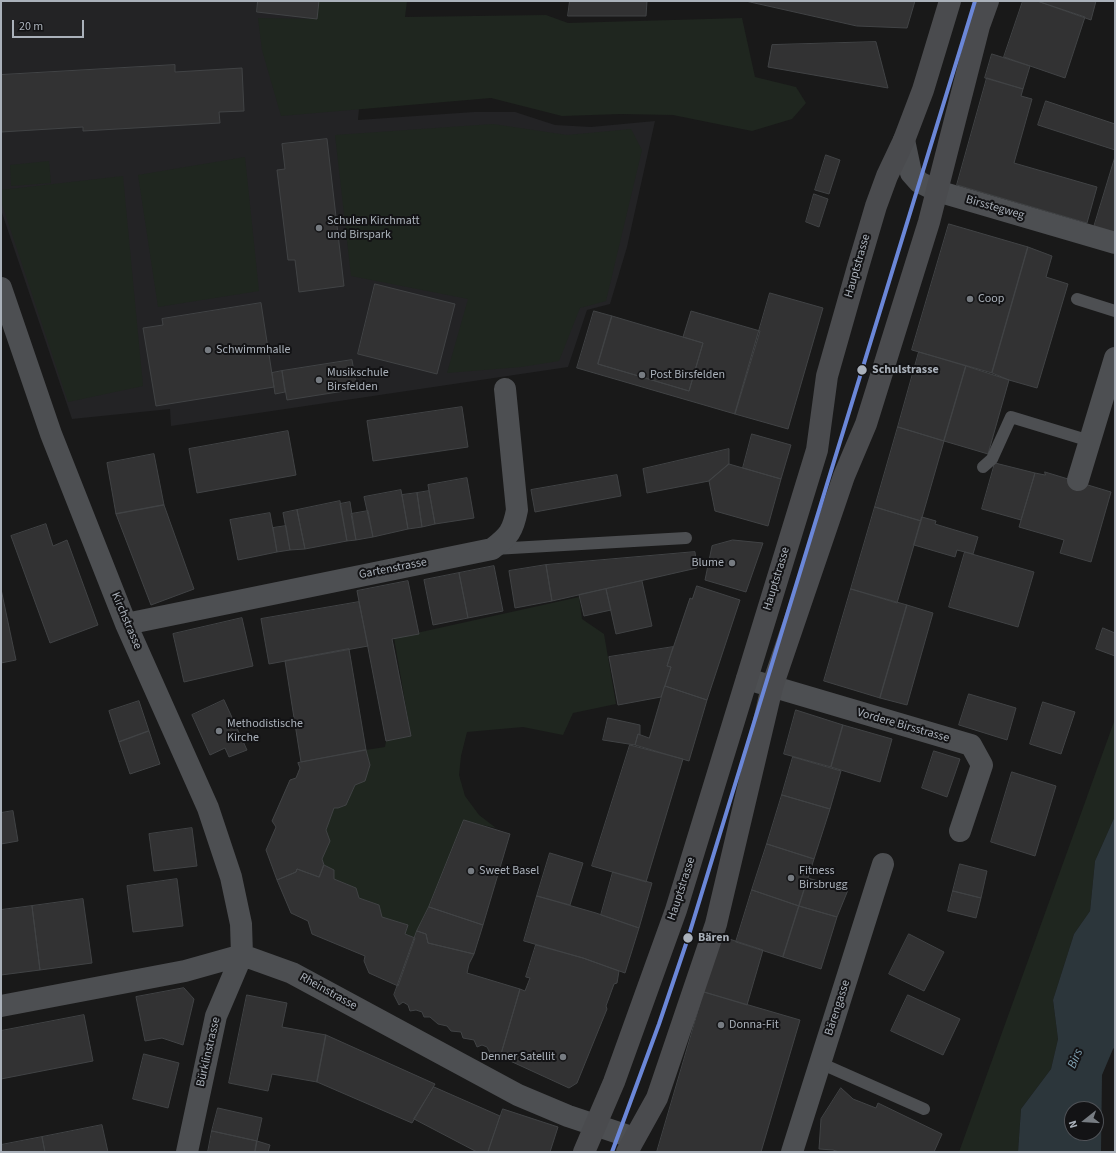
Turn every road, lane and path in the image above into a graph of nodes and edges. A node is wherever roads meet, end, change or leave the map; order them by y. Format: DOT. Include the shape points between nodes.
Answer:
graph roads {
  1 [pos="950,1"];
  2 [pos="988,1"];
  3 [pos="904,140"];
  4 [pos="937,191"];
  5 [pos="1115,243"];
  6 [pos="1,288"];
  7 [pos="1076,299"];
  8 [pos="1115,311"];
  9 [pos="1115,358"];
  10 [pos="505,388"];
  11 [pos="1090,441"];
  12 [pos="983,467"];
  13 [pos="1078,480"];
  14 [pos="686,538"];
  15 [pos="492,549"];
  16 [pos="126,624"];
  17 [pos="747,679"];
  18 [pos="772,687"];
  19 [pos="960,831"];
  20 [pos="883,864"];
  21 [pos="242,955"];
  22 [pos="1,1006"];
  23 [pos="820,1063"];
  24 [pos="924,1109"];
  25 [pos="596,1126"];
  26 [pos="631,1145"];
  27 [pos="187,1152"];
  28 [pos="584,1152"];
  29 [pos="792,1152"];
  1 -- 3 [label="main road, Hauptstrasse" via="923,90"];
  2 -- 4 [label="main road" via="979,26"];
  3 -- 4 [label="street, Birsstegweg" via="911,173 919,182"];
  3 -- 17 [label="main road, Hauptstrasse" via="876,206 858,267 827,376 819,444"];
  4 -- 5 [label="street, Birsstegweg"];
  4 -- 18 [label="main road" via="866,424 844,476"];
  6 -- 16 [label="street, Kirchstrasse" via="51,434"];
  7 -- 8 [label="lane"];
  9 -- 11 [label="street"];
  10 -- 15 [label="street, Gartenstrasse" via="517,510 514,526 506,538"];
  11 -- 12 [label="lane" via="1011,417 992,459"];
  11 -- 13 [label="street"];
  14 -- 15 [label="lane"];
  15 -- 16 [label="street, Gartenstrasse"];
  16 -- 21 [label="street, Kirchstrasse" via="208,808 231,877 241,924"];
  17 -- 18 [label="street, Vordere Birsstrasse"];
  17 -- 25 [label="main road, Hauptstrasse" via="676,910"];
  18 -- 19 [label="street, Vordere Birsstrasse" via="971,745 982,765"];
  18 -- 26 [label="main road" via="716,924 657,1098"];
  20 -- 23 [label="street, Bärengasse"];
  21 -- 22 [label="street" via="185,971"];
  21 -- 25 [label="street, Rheinstrasse" via="292,973 518,1095"];
  21 -- 27 [label="street, Bürklinstrasse" via="216,1016"];
  23 -- 24 [label="lane"];
  23 -- 29 [label="street, Bärengasse"];
  25 -- 26 [label="street, Rheinstrasse"];
  25 -- 28 [label="main road, Hauptstrasse"];
}
